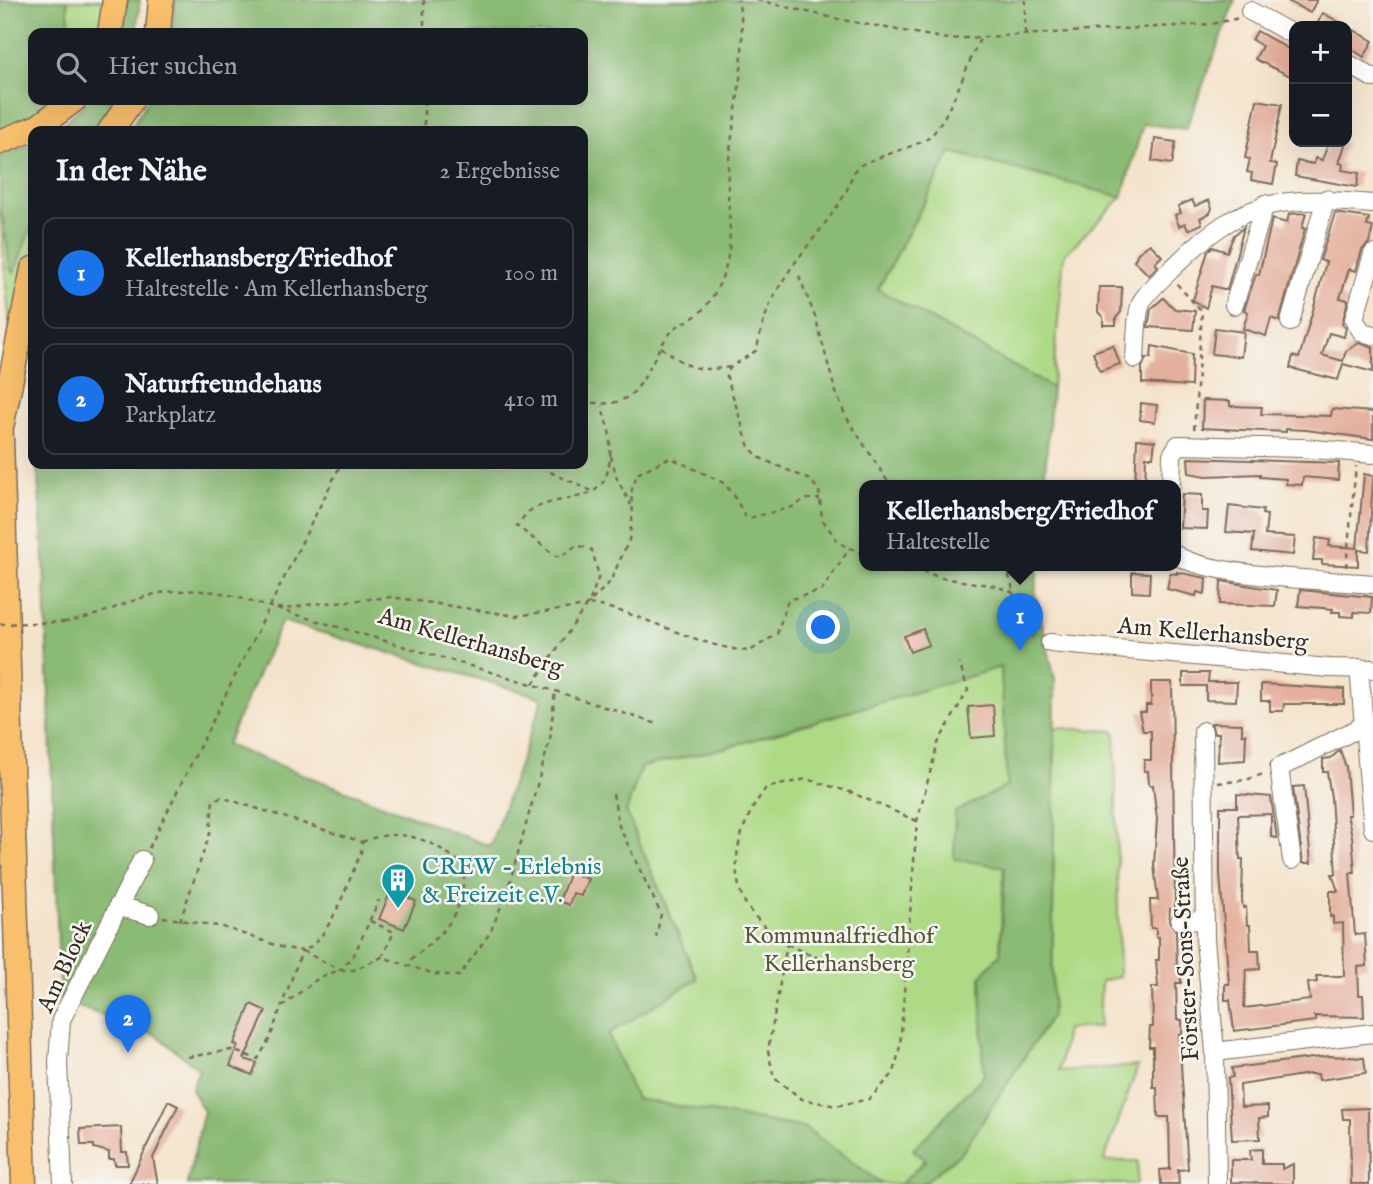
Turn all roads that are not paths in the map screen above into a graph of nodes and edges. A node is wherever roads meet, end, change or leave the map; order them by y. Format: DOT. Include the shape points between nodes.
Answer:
graph roads {
  1 [pos="115,0"];
  2 [pos="161,0"];
  3 [pos="1250,11"];
  4 [pos="111,28"];
  5 [pos="158,28"];
  6 [pos="1289,32"];
  7 [pos="1352,66"];
  8 [pos="1373,78"];
  9 [pos="68,105"];
  10 [pos="128,105"];
  11 [pos="38,126"];
  12 [pos="114,126"];
  13 [pos="28,130"];
  14 [pos="9,139"];
  15 [pos="1326,199"];
  16 [pos="1265,204"];
  17 [pos="1373,204"];
  18 [pos="1373,254"];
  19 [pos="28,292"];
  20 [pos="1234,304"];
  21 [pos="1290,322"];
  22 [pos="1373,335"];
  23 [pos="1135,359"];
  24 [pos="1,415"];
  25 [pos="1365,453"];
  26 [pos="1171,480"];
  27 [pos="1181,558"];
  28 [pos="1373,584"];
  29 [pos="1041,640"];
  30 [pos="1366,669"];
  31 [pos="1363,726"];
  32 [pos="1203,731"];
  33 [pos="1373,829"];
  34 [pos="142,860"];
  35 [pos="1292,860"];
  36 [pos="118,906"];
  37 [pos="150,915"];
  38 [pos="1205,920"];
  39 [pos="1180,921"];
  40 [pos="1373,1033"];
  41 [pos="1215,1052"];
  42 [pos="24,1184"];
  43 [pos="63,1184"];
  44 [pos="1217,1184"];
  1 -- 4 [label="highway"];
  2 -- 5 [label="highway"];
  3 -- 6 [label="street"];
  7 -- 8 [label="street"];
  9 -- 11 [label="highway"];
  10 -- 12 [label="highway"];
  13 -- 14 [label="highway"];
  15 -- 16 [label="street"];
  15 -- 17 [label="street"];
  15 -- 21 [label="street"];
  16 -- 20 [label="street"];
  16 -- 23 [label="street" via="1207,237 1140,303"];
  18 -- 22 [label="street" via="1354,319 1362,332"];
  19 -- 24 [label="highway"];
  24 -- 42 [label="highway"];
  25 -- 26 [label="street" via="1189,443 1173,449"];
  27 -- 28 [label="street" via="1226,569"];
  29 -- 30 [label="street, Am Kellerhansberg"];
  30 -- 31 [label="street"];
  31 -- 33 [label="street"];
  31 -- 35 [label="street" via="1279,768"];
  32 -- 38 [label="street, Förster-Sons-Straße"];
  34 -- 36 [label="street, Am Block"];
  36 -- 37 [label="street"];
  36 -- 43 [label="street, Am Block" via="61,1020 58,1062"];
  38 -- 39 [label="street"];
  38 -- 41 [label="street, Förster-Sons-Straße" via="1198,973"];
  40 -- 41 [label="street"];
  41 -- 44 [label="street, Förster-Sons-Straße"];
}
